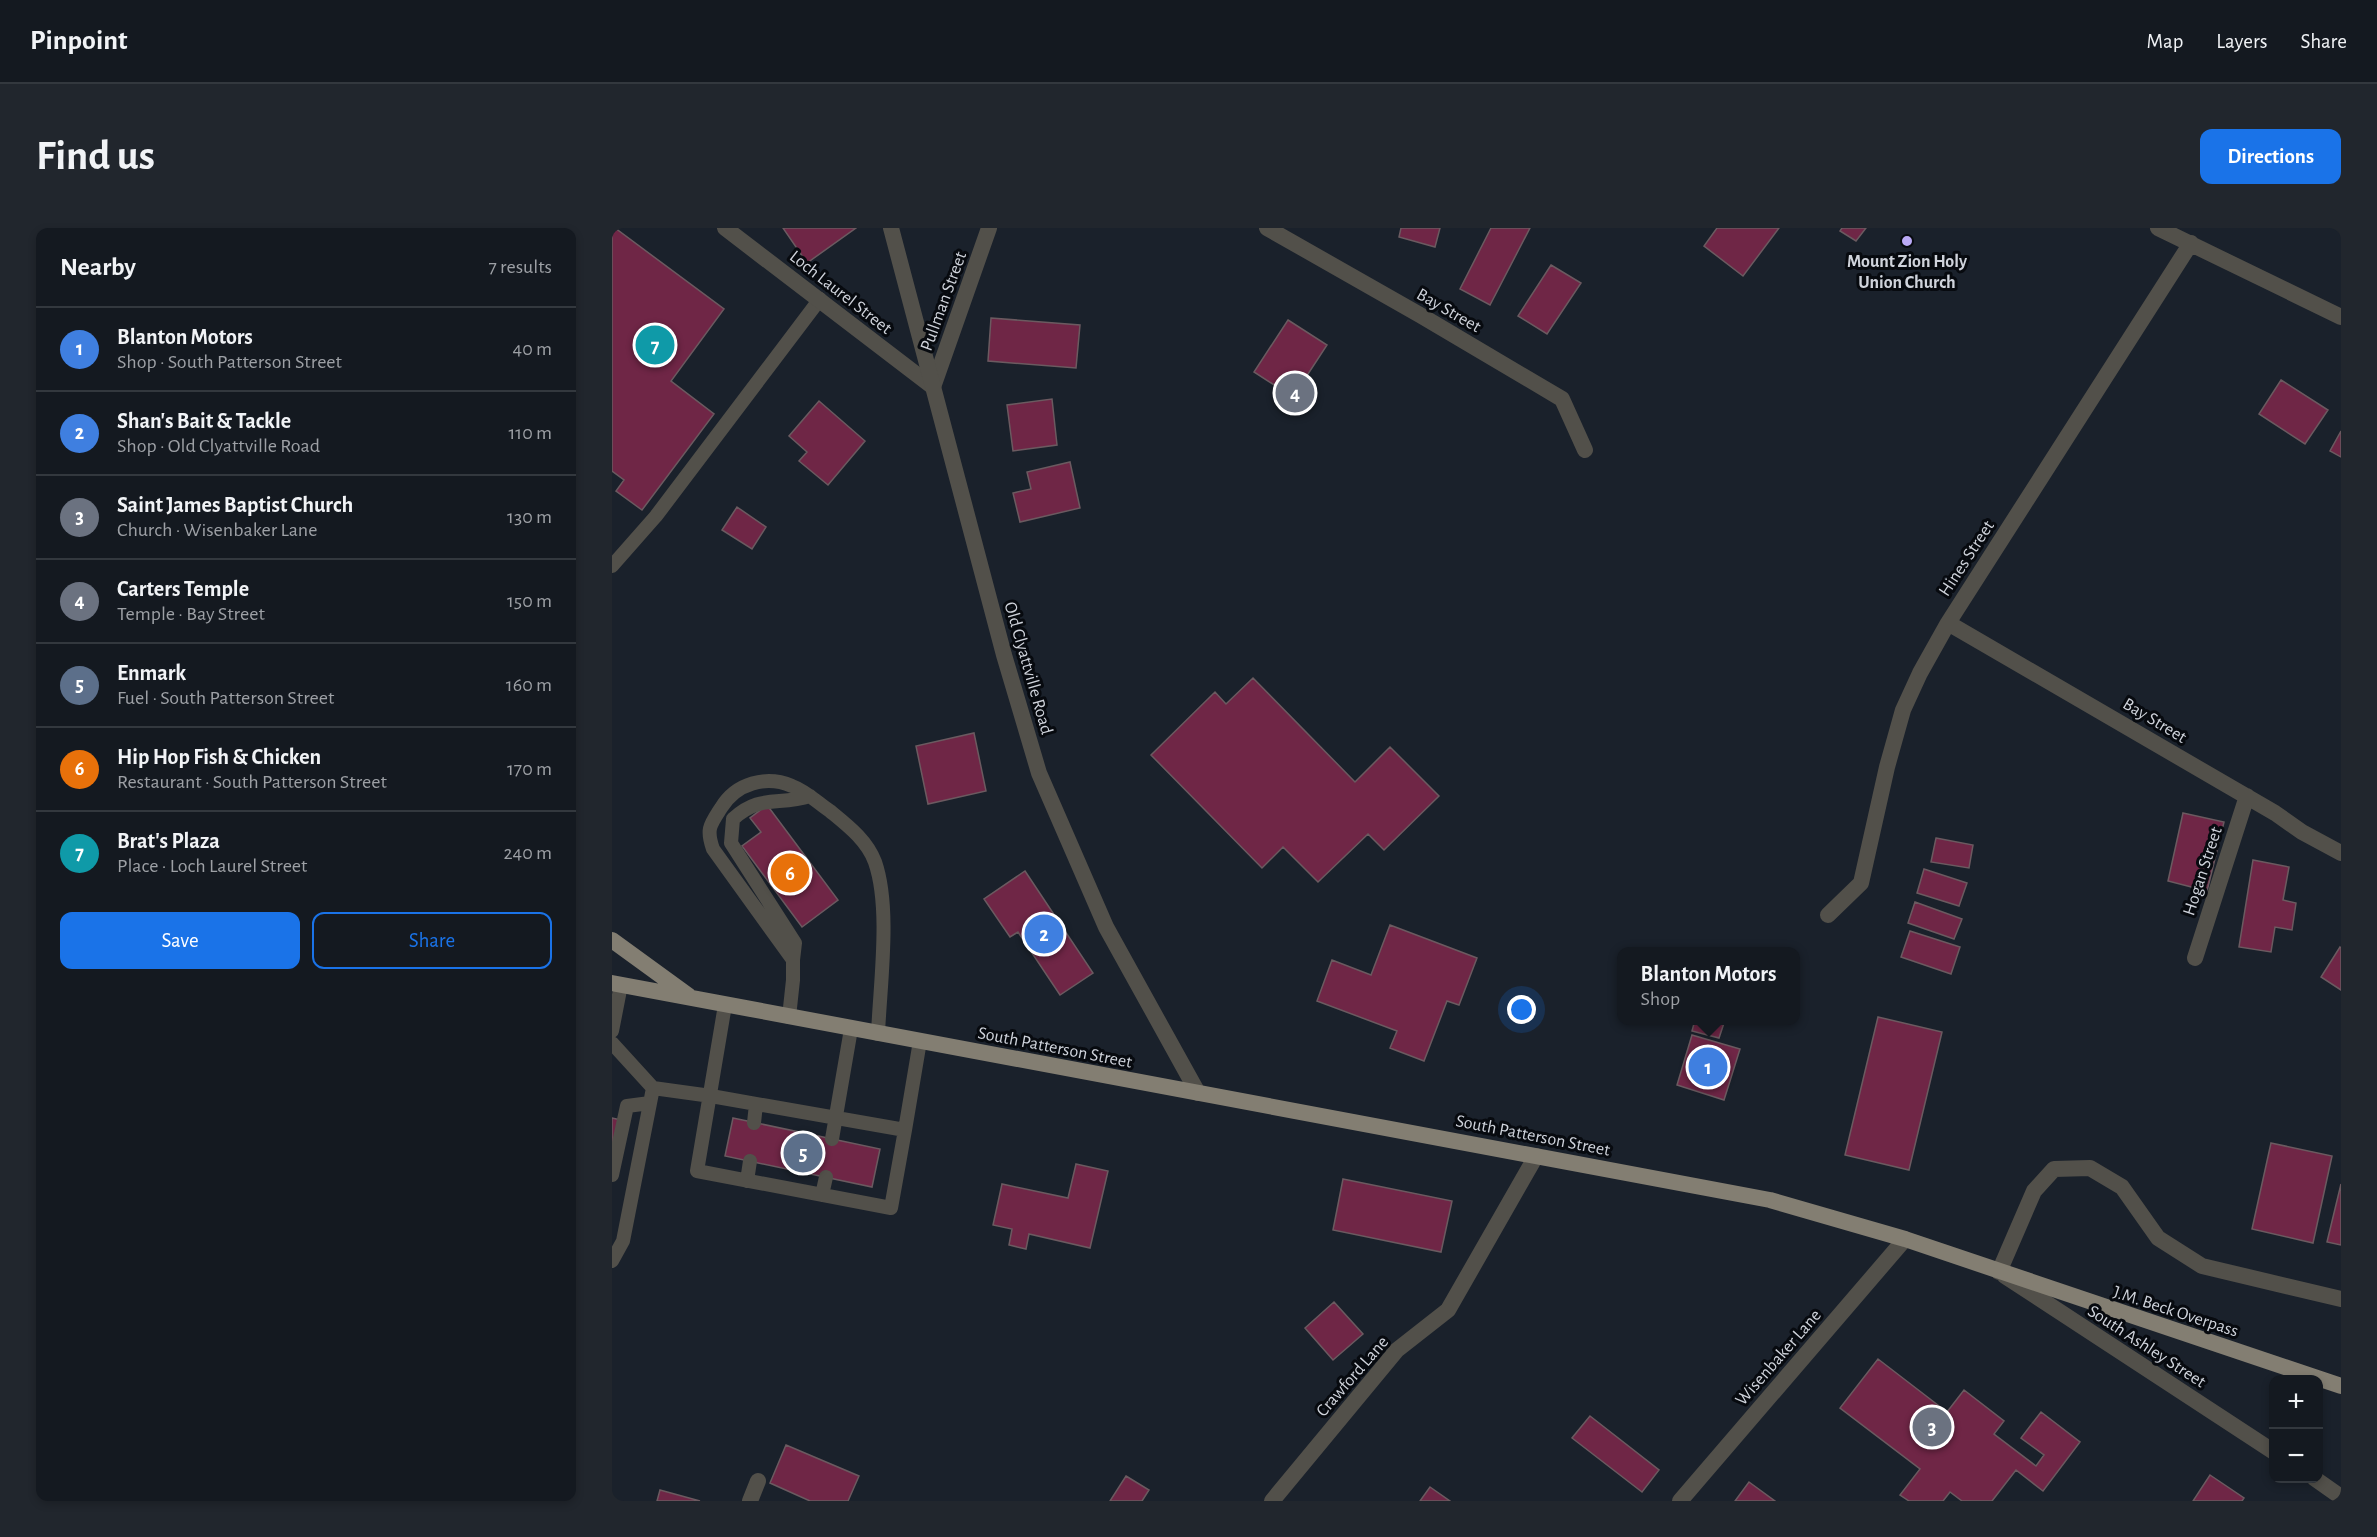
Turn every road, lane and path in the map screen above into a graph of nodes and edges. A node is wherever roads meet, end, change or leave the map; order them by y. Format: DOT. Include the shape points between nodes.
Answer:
graph roads {
  1 [pos="725,228"];
  2 [pos="891,228"];
  3 [pos="989,228"];
  4 [pos="1267,228"];
  5 [pos="2158,228"];
  6 [pos="2191,243"];
  7 [pos="820,299"];
  8 [pos="2341,317"];
  9 [pos="933,387"];
  10 [pos="1585,450"];
  11 [pos="612,566"];
  12 [pos="1948,622"];
  13 [pos="810,796"];
  14 [pos="2247,796"];
  15 [pos="2341,853"];
  16 [pos="1828,915"];
  17 [pos="612,940"];
  18 [pos="2195,958"];
  19 [pos="793,960"];
  20 [pos="616,984"];
  21 [pos="695,1000"];
  22 [pos="725,1005"];
  23 [pos="789,1017"];
  24 [pos="851,1029"];
  25 [pos="612,1030"];
  26 [pos="878,1034"];
  27 [pos="920,1041"];
  28 [pos="612,1043"];
  29 [pos="653,1088"];
  30 [pos="1198,1093"];
  31 [pos="711,1096"];
  32 [pos="650,1103"];
  33 [pos="756,1104"];
  34 [pos="835,1118"];
  35 [pos="754,1123"];
  36 [pos="905,1130"];
  37 [pos="832,1139"];
  38 [pos="1536,1156"];
  39 [pos="750,1161"];
  40 [pos="612,1175"];
  41 [pos="826,1177"];
  42 [pos="747,1181"];
  43 [pos="822,1195"];
  44 [pos="1905,1239"];
  45 [pos="612,1261"];
  46 [pos="1999,1272"];
  47 [pos="2341,1299"];
  48 [pos="2341,1386"];
  49 [pos="2269,1449"];
  50 [pos="758,1481"];
  51 [pos="2320,1483"];
  52 [pos="2341,1497"];
  53 [pos="750,1501"];
  54 [pos="1272,1501"];
  55 [pos="1680,1501"];
  1 -- 7 [label="street, Loch Laurel Street"];
  2 -- 9 [label="street, Old Clyattville Road"];
  3 -- 9 [label="street, Pullman Street"];
  4 -- 10 [label="street, Bay Street" via="1562,399"];
  5 -- 6 [label="street"];
  6 -- 8 [label="street"];
  6 -- 12 [label="street, Hines Street"];
  7 -- 9 [label="street, Loch Laurel Street"];
  7 -- 11 [label="lane" via="656,516"];
  9 -- 30 [label="street, Old Clyattville Road" via="1039,773 1106,927"];
  12 -- 14 [label="street, Bay Street"];
  12 -- 16 [label="street, Hines Street" via="1903,710 1861,883"];
  13 -- 19 [label="lane" via="792,801 764,801 745,808 733,819 731,843 795,943"];
  13 -- 19 [label="lane" via="792,785 748,783 725,801 709,827 713,849"];
  13 -- 26 [label="lane" via="850,826 874,860 883,921"];
  14 -- 15 [label="street, Bay Street"];
  14 -- 18 [label="street, Hogan Street"];
  17 -- 21 [label="main road"];
  19 -- 23 [label="lane"];
  20 -- 21 [label="main road, South Patterson Street"];
  20 -- 25 [label="lane"];
  21 -- 22 [label="main road, South Patterson Street"];
  22 -- 23 [label="main road, South Patterson Street"];
  22 -- 31 [label="lane"];
  23 -- 24 [label="main road, South Patterson Street"];
  24 -- 26 [label="main road, South Patterson Street"];
  24 -- 34 [label="lane"];
  26 -- 27 [label="main road, South Patterson Street"];
  27 -- 30 [label="main road, South Patterson Street"];
  27 -- 36 [label="lane"];
  28 -- 29 [label="lane"];
  29 -- 31 [label="lane"];
  29 -- 32 [label="lane"];
  30 -- 38 [label="main road, South Patterson Street"];
  31 -- 33 [label="lane"];
  31 -- 42 [label="lane" via="697,1171"];
  32 -- 40 [label="lane" via="627,1106"];
  32 -- 45 [label="lane" via="623,1241"];
  33 -- 34 [label="lane"];
  33 -- 35 [label="lane"];
  34 -- 36 [label="lane"];
  34 -- 37 [label="lane"];
  36 -- 43 [label="lane" via="891,1208"];
  38 -- 44 [label="main road, South Patterson Street" via="1770,1200"];
  38 -- 54 [label="street, Crawford Lane" via="1448,1310 1397,1350"];
  39 -- 42 [label="lane"];
  41 -- 43 [label="lane"];
  42 -- 43 [label="lane"];
  44 -- 46 [label="main road, South Patterson Street"];
  44 -- 55 [label="street, Wisenbaker Lane"];
  46 -- 47 [label="street" via="2034,1191 2054,1169 2090,1168 2122,1187 2158,1238 2202,1266"];
  46 -- 48 [label="main road, J.M. Beck Overpass"];
  46 -- 49 [label="street, South Ashley Street"];
  50 -- 53 [label="street"];
  51 -- 52 [label="street"];
}
